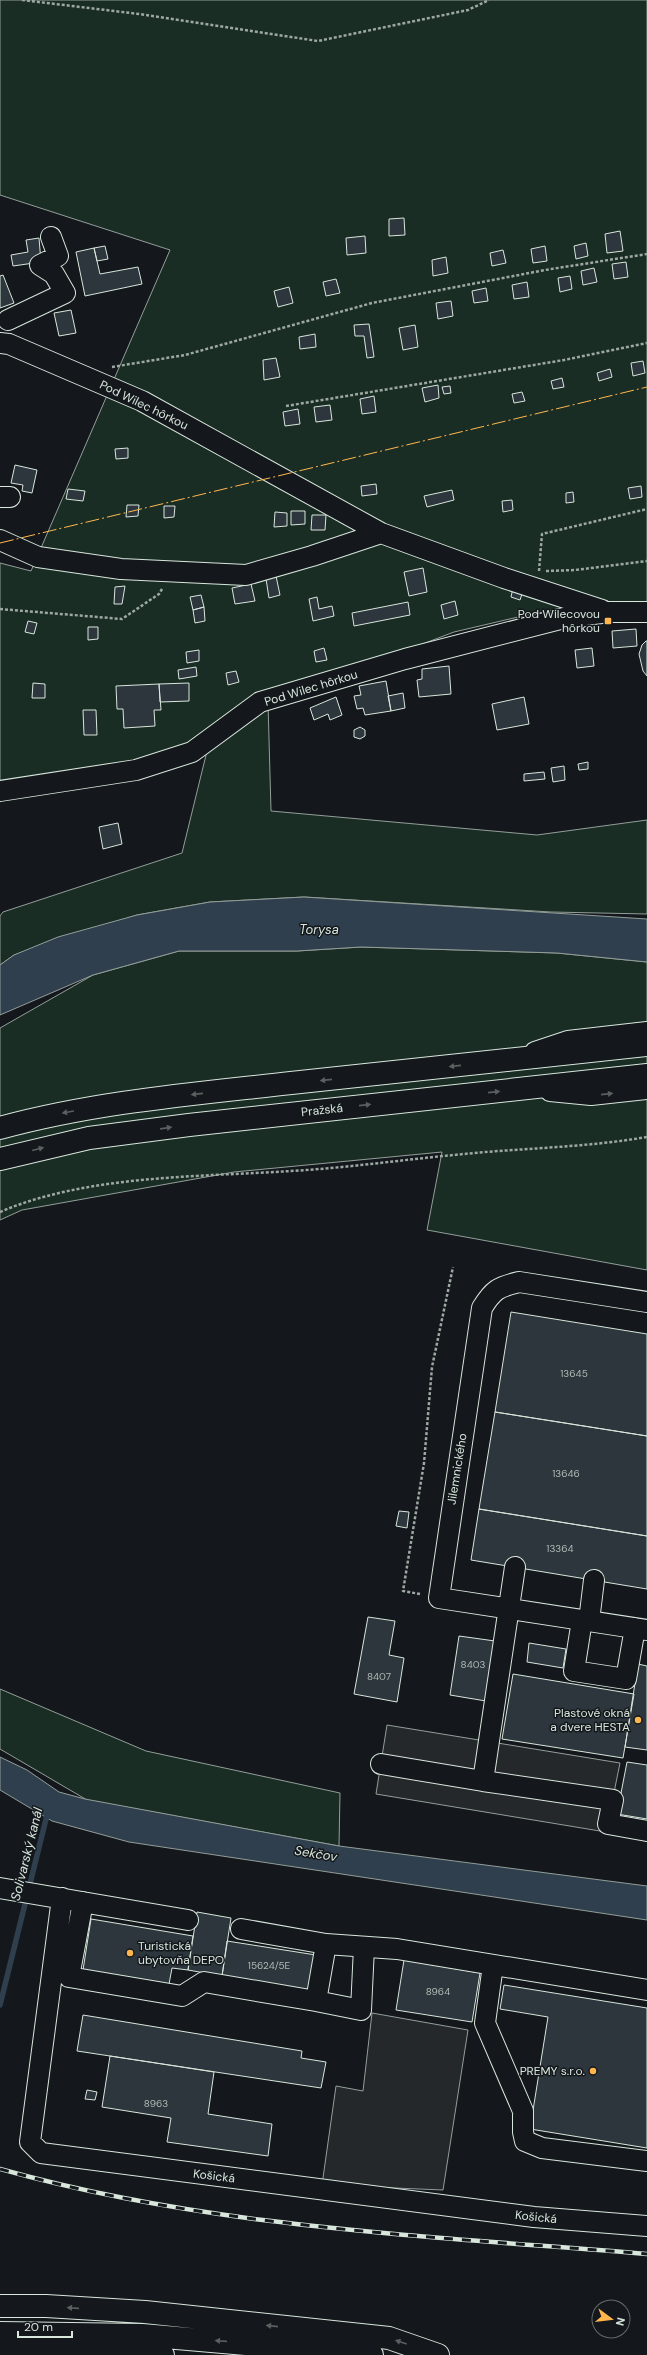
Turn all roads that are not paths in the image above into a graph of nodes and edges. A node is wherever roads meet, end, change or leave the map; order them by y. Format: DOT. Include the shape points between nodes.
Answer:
graph roads {
  1 [pos="52,237"];
  2 [pos="4,322"];
  3 [pos="4,343"];
  4 [pos="381,533"];
  5 [pos="0,540"];
  6 [pos="610,612"];
  7 [pos="647,612"];
  8 [pos="0,791"];
  9 [pos="647,1032"];
  10 [pos="647,1045"];
  11 [pos="514,1059"];
  12 [pos="647,1075"];
  13 [pos="526,1088"];
  14 [pos="647,1089"];
  15 [pos="0,1128"];
  16 [pos="0,1159"];
  17 [pos="647,1302"];
  18 [pos="515,1567"];
  19 [pos="594,1580"];
  20 [pos="509,1608"];
  21 [pos="585,1620"];
  22 [pos="641,1629"];
  23 [pos="381,1764"];
  24 [pos="483,1781"];
  25 [pos="647,1831"];
  26 [pos="8,1889"];
  27 [pos="62,1898"];
  28 [pos="84,1902"];
  29 [pos="188,1920"];
  30 [pos="241,1929"];
  31 [pos="326,1944"];
  32 [pos="364,1947"];
  33 [pos="493,1965"];
  34 [pos="647,1990"];
  35 [pos="316,2001"];
  36 [pos="647,2162"];
  37 [pos="647,2226"];
  38 [pos="3,2305"];
  39 [pos="0,2333"];
  40 [pos="0,2351"];
  41 [pos="163,2355"];
  42 [pos="372,2355"];
  43 [pos="438,2355"];
  1 -- 2 [label="street" via="58,256 40,265 54,274 65,292"];
  2 -- 3 [label="street, Pod Wilec hôrkou"];
  3 -- 4 [label="street, Pod Wilec hôrkou" via="142,401"];
  4 -- 5 [label="street" via="246,575 121,569 38,557"];
  4 -- 6 [label="street, Pod Wilec hôrkou" via="504,578"];
  6 -- 7 [label="street, Pod Wilec hôrkou"];
  6 -- 8 [label="street, Pod Wilec hôrkou" via="568,617 405,659 260,702 192,752 136,770"];
  9 -- 11 [label="street" via="568,1041"];
  10 -- 11 [label="main road"];
  11 -- 15 [label="main road, one-way" via="111,1104 40,1117"];
  12 -- 13 [label="main road, Pražská"];
  13 -- 14 [label="street, one-way" via="591,1095"];
  16 -- 13 [label="main road, Pražská, one-way" via="89,1138"];
  17 -- 20 [label="street, Jilemnického" via="519,1282 502,1286 491,1293 482,1308 439,1598"];
  18 -- 20 [label="street"];
  19 -- 21 [label="street"];
  20 -- 21 [label="street"];
  20 -- 24 [label="street"];
  21 -- 22 [label="street"];
  21 -- 22 [label="street" via="574,1671 626,1679"];
  23 -- 24 [label="street"];
  24 -- 25 [label="street" via="613,1800 608,1824"];
  26 -- 27 [label="street"];
  27 -- 28 [label="street"];
  27 -- 37 [label="street, Košická" via="30,2142 42,2153 534,2217"];
  28 -- 29 [label="street"];
  28 -- 35 [label="street" via="69,1977 182,1996 204,1982"];
  30 -- 31 [label="street"];
  31 -- 32 [label="street"];
  31 -- 35 [label="street"];
  32 -- 33 [label="street" via="397,1949"];
  32 -- 35 [label="street" via="366,2012"];
  33 -- 34 [label="street"];
  33 -- 36 [label="street" via="485,2023 523,2111 522,2132 525,2141 542,2148"];
  43 -- 38 [label="main road, one-way" via="389,2338 145,2312"];
  42 -- 39 [label="main road, one-way" via="142,2335"];
  40 -- 41 [label="main road" via="137,2352"];
}
